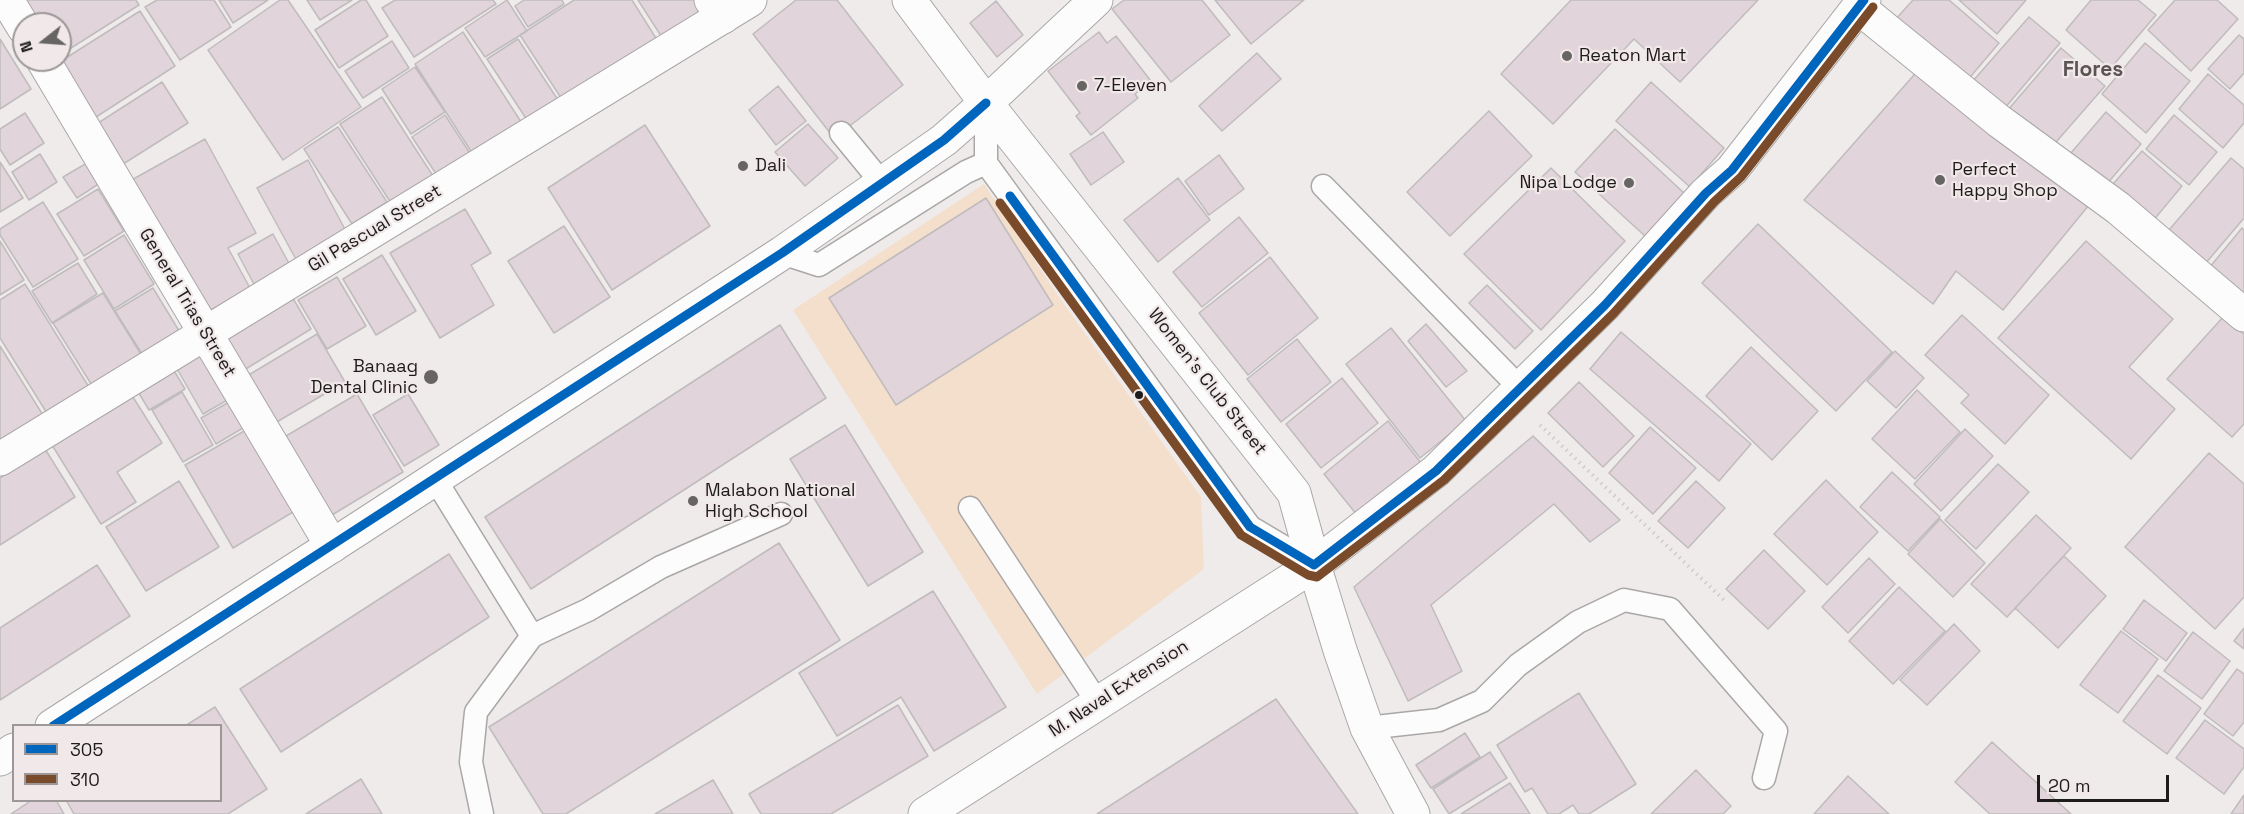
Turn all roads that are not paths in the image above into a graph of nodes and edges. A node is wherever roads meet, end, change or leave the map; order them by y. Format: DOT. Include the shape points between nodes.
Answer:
graph roads {
  1 [pos="750,0"];
  2 [pos="909,0"];
  3 [pos="1096,0"];
  4 [pos="1856,2"];
  5 [pos="717,9"];
  6 [pos="50,72"];
  7 [pos="986,103"];
  8 [pos="841,133"];
  9 [pos="986,163"];
  10 [pos="882,183"];
  11 [pos="1323,186"];
  12 [pos="782,253"];
  13 [pos="2244,315"];
  14 [pos="204,332"];
  15 [pos="1517,392"];
  16 [pos="0,459"];
  17 [pos="435,479"];
  18 [pos="970,508"];
  19 [pos="781,514"];
  20 [pos="332,546"];
  21 [pos="1314,565"];
  22 [pos="532,636"];
  23 [pos="1098,703"];
  24 [pos="55,724"];
  25 [pos="1367,728"];
  26 [pos="1764,778"];
  27 [pos="940,810"];
  28 [pos="482,814"];
  29 [pos="1413,814"];
  1 -- 5 [label="street, Gil Pascual Street"];
  2 -- 7 [label="street, Women's Club Street"];
  3 -- 7 [label="street"];
  4 -- 13 [label="street" via="1999,121 2118,208"];
  4 -- 15 [label="street, M. Naval Extension" via="1732,170"];
  5 -- 14 [label="street, Gil Pascual Street"];
  6 -- 14 [label="street, General Trias Street"];
  7 -- 9 [label="lane"];
  7 -- 10 [label="street" via="944,140"];
  7 -- 21 [label="street, Women's Club Street" via="1294,493"];
  8 -- 10 [label="lane"];
  9 -- 12 [label="lane" via="819,265"];
  9 -- 21 [label="lane" via="1250,526"];
  10 -- 12 [label="street"];
  11 -- 15 [label="lane"];
  12 -- 17 [label="street"];
  14 -- 16 [label="street, Gil Pascual Street"];
  14 -- 20 [label="street, General Trias Street"];
  15 -- 21 [label="street, M. Naval Extension" via="1436,471"];
  17 -- 20 [label="street"];
  17 -- 22 [label="lane"];
  18 -- 23 [label="lane"];
  19 -- 22 [label="lane" via="661,567 588,610"];
  20 -- 24 [label="street"];
  21 -- 23 [label="street, M. Naval Extension"];
  21 -- 25 [label="street, Women's Club Street"];
  22 -- 28 [label="lane" via="476,712 471,762"];
  23 -- 27 [label="street, M. Naval Extension"];
  25 -- 26 [label="lane" via="1439,720 1482,701 1518,665 1578,622 1624,600 1670,609 1776,731"];
  25 -- 29 [label="street, Women's Club Street"];
}
